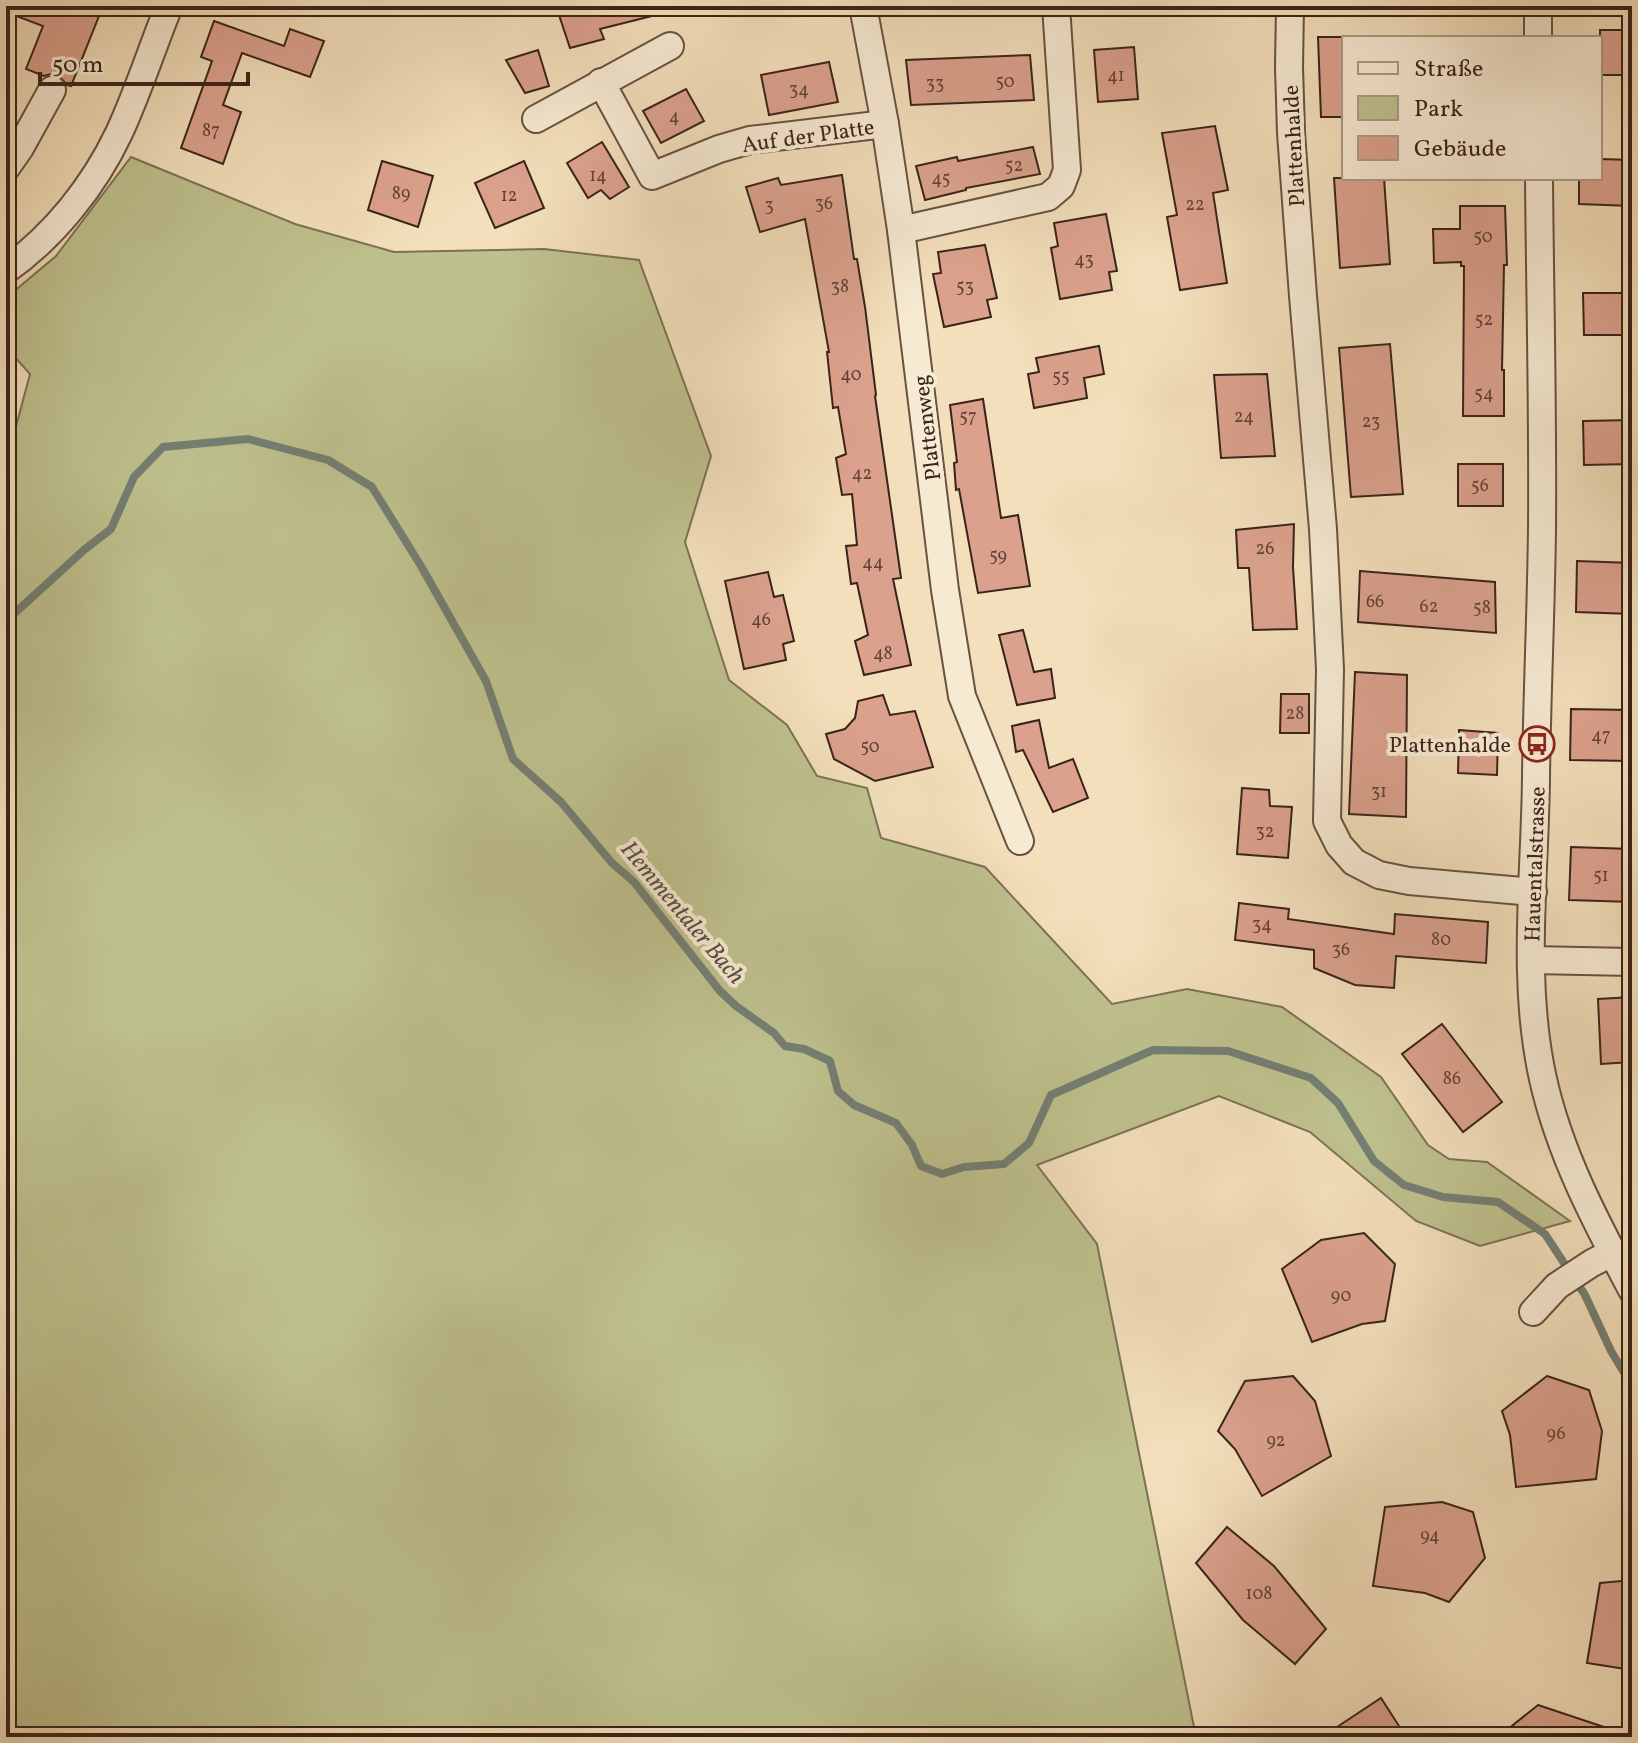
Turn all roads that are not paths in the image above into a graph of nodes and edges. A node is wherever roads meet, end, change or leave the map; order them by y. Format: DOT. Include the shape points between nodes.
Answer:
graph roads {
  1 [pos="169,6"];
  2 [pos="863,6"];
  3 [pos="1056,6"];
  4 [pos="1290,6"];
  5 [pos="1538,6"];
  6 [pos="1538,36"];
  7 [pos="670,46"];
  8 [pos="601,82"];
  9 [pos="52,90"];
  10 [pos="536,119"];
  11 [pos="885,124"];
  12 [pos="6,168"];
  13 [pos="1539,180"];
  14 [pos="901,230"];
  15 [pos="6,270"];
  16 [pos="1020,841"];
  17 [pos="1533,892"];
  18 [pos="1531,960"];
  19 [pos="1632,962"];
  20 [pos="1612,1253"];
  21 [pos="1632,1290"];
  22 [pos="1533,1312"];
  1 -- 15 [label="street" via="119,134 92,181 58,224"];
  2 -- 11 [label="street, Plattenweg"];
  3 -- 14 [label="street" via="1067,170 1061,186 1048,197"];
  4 -- 17 [label="street, Plattenhalde" via="1291,133 1329,654 1327,821 1354,862 1379,875"];
  5 -- 6 [label="street"];
  7 -- 8 [label="street"];
  8 -- 10 [label="street"];
  8 -- 11 [label="street, Auf der Platte" via="652,176 750,140"];
  9 -- 12 [label="street"];
  11 -- 14 [label="street, Plattenweg"];
  13 -- 17 [label="street, Hauentalstrasse" via="1542,528"];
  14 -- 16 [label="street, Plattenweg" via="962,696"];
  17 -- 18 [label="street, Hauentalstrasse"];
  18 -- 19 [label="street"];
  18 -- 20 [label="street, Hauentalstrasse" via="1533,1022 1553,1120"];
  20 -- 21 [label="street, Hauentalstrasse"];
  20 -- 22 [label="street" via="1557,1286"];
}
